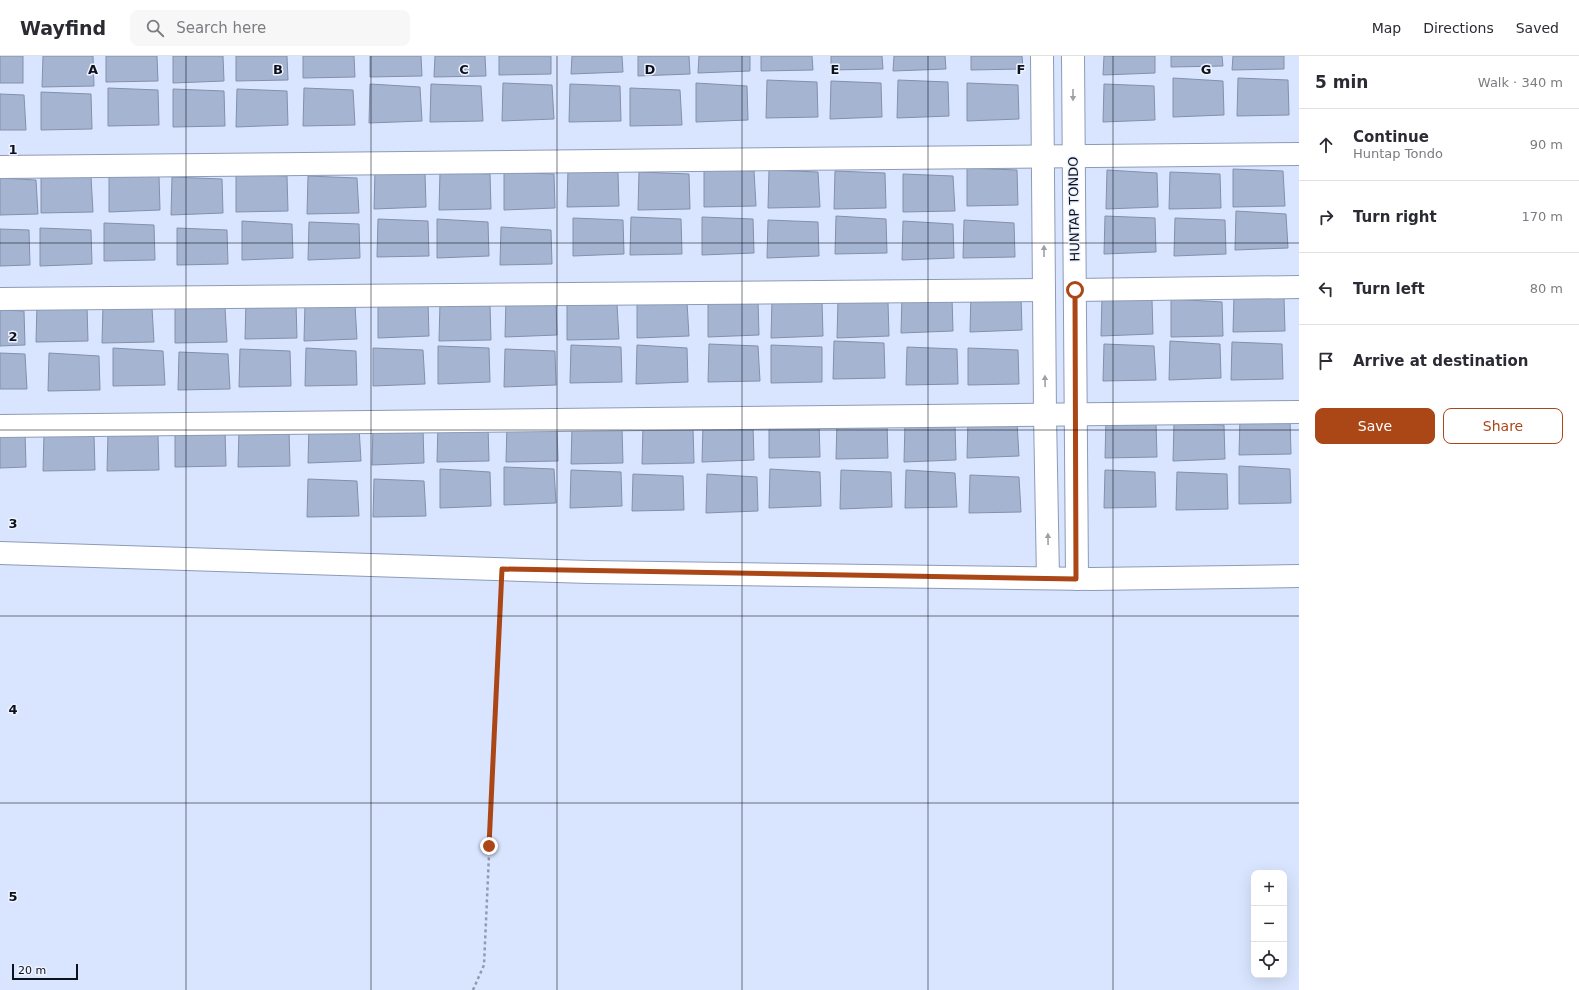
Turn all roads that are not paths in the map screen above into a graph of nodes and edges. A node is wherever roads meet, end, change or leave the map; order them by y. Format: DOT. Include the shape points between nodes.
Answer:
graph roads {
  1 [pos="1042,56"];
  2 [pos="1073,56"];
  3 [pos="1299,154"];
  4 [pos="1043,156"];
  5 [pos="1074,156"];
  6 [pos="0,167"];
  7 [pos="1299,287"];
  8 [pos="1044,290"];
  9 [pos="1075,290"];
  10 [pos="0,299"];
  11 [pos="1299,412"];
  12 [pos="1045,414"];
  13 [pos="1076,414"];
  14 [pos="0,426"];
  15 [pos="0,553"];
  16 [pos="1299,576"];
  17 [pos="1048,578"];
  18 [pos="1076,579"];
  1 -- 4 [label="street"];
  2 -- 5 [label="street, HUNTAP TONDO, one-way"];
  3 -- 5 [label="street"];
  4 -- 5 [label="street"];
  4 -- 6 [label="street"];
  8 -- 4 [label="street, one-way"];
  5 -- 9 [label="street, HUNTAP TONDO"];
  7 -- 9 [label="street"];
  8 -- 10 [label="street"];
  12 -- 8 [label="street, one-way"];
  9 -- 13 [label="street, HUNTAP TONDO"];
  11 -- 13 [label="street"];
  12 -- 13 [label="street"];
  12 -- 14 [label="street"];
  17 -- 12 [label="street, one-way"];
  13 -- 18 [label="street, HUNTAP TONDO"];
  15 -- 17 [label="street" via="589,572"];
  16 -- 18 [label="street"];
  17 -- 18 [label="street"];
}
